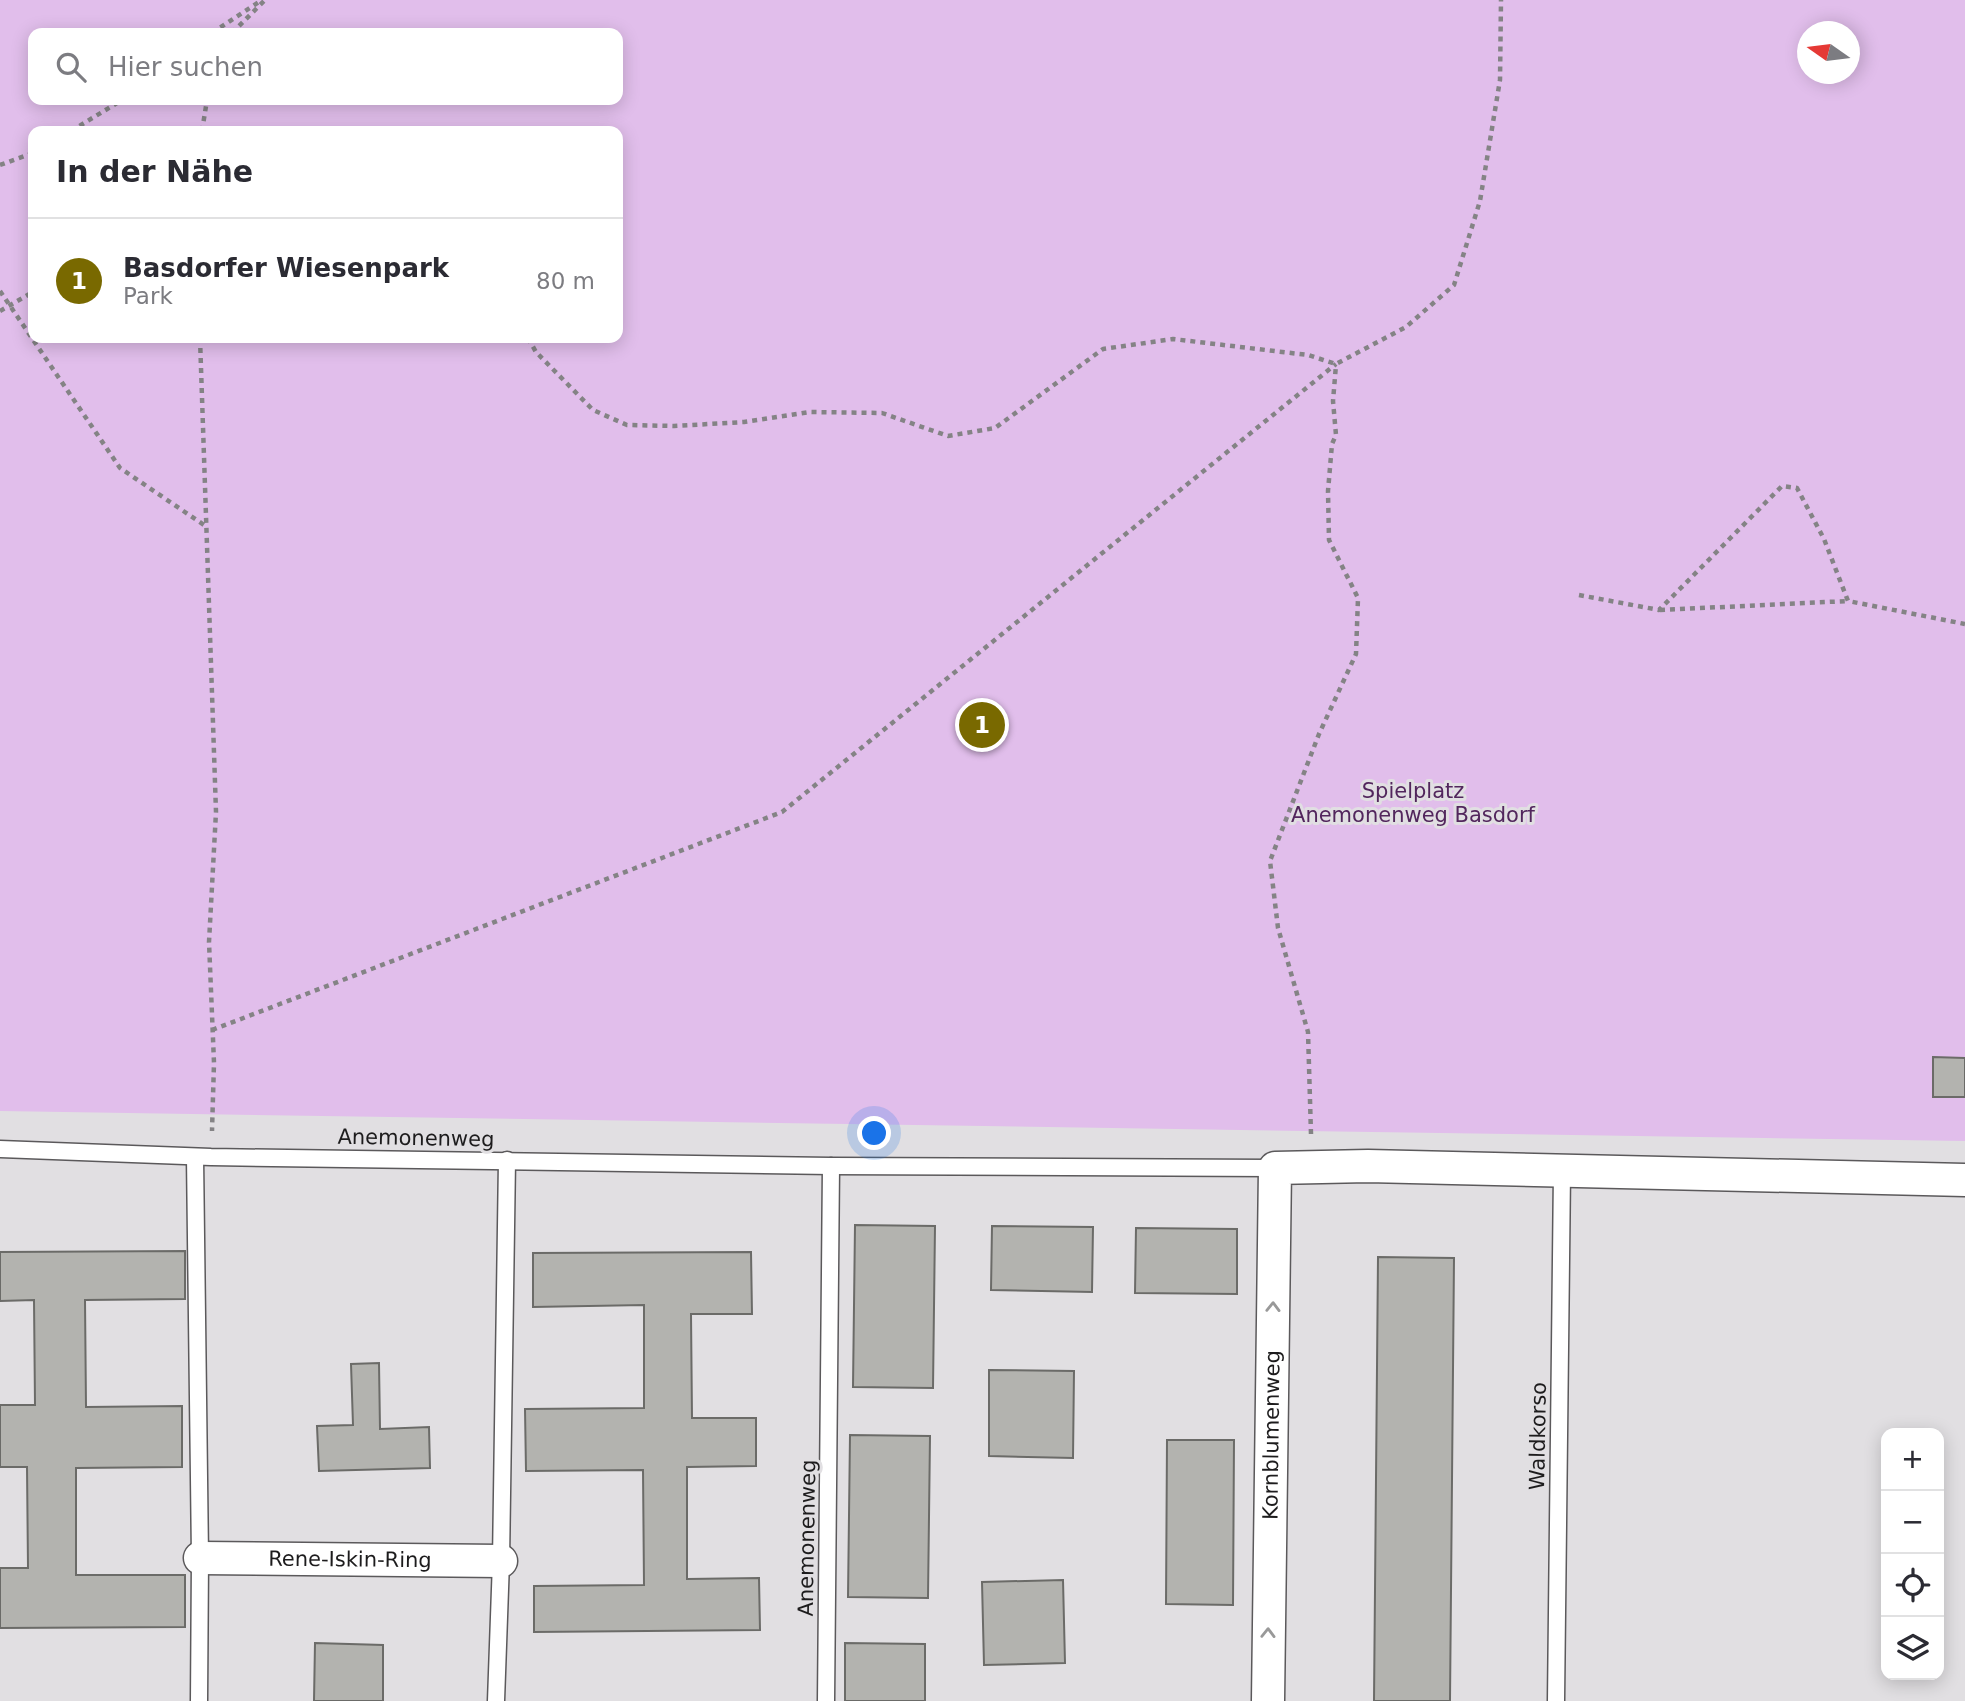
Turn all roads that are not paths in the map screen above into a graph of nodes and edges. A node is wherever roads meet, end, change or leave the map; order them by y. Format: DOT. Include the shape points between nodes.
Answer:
graph roads {
  1 [pos="0,1149"];
  2 [pos="203,1157"];
  3 [pos="506,1160"];
  4 [pos="831,1166"];
  5 [pos="1275,1168"];
  6 [pos="1562,1171"];
  7 [pos="1965,1180"];
  8 [pos="200,1558"];
  9 [pos="501,1561"];
  10 [pos="199,1701"];
  11 [pos="496,1701"];
  12 [pos="826,1701"];
  13 [pos="1268,1701"];
  14 [pos="1556,1701"];
  1 -- 2 [label="lane, Anemonenweg"];
  2 -- 3 [label="lane, Anemonenweg"];
  2 -- 8 [label="lane"];
  3 -- 4 [label="lane, Anemonenweg"];
  3 -- 9 [label="lane"];
  4 -- 5 [label="lane, Anemonenweg"];
  4 -- 12 [label="lane, Anemonenweg"];
  5 -- 6 [label="street"];
  13 -- 5 [label="street, Kornblumenweg, one-way"];
  6 -- 7 [label="street"];
  6 -- 14 [label="lane, Waldkorso"];
  8 -- 9 [label="street, Rene-Iskin-Ring"];
  8 -- 10 [label="lane"];
  9 -- 11 [label="lane"];
}
